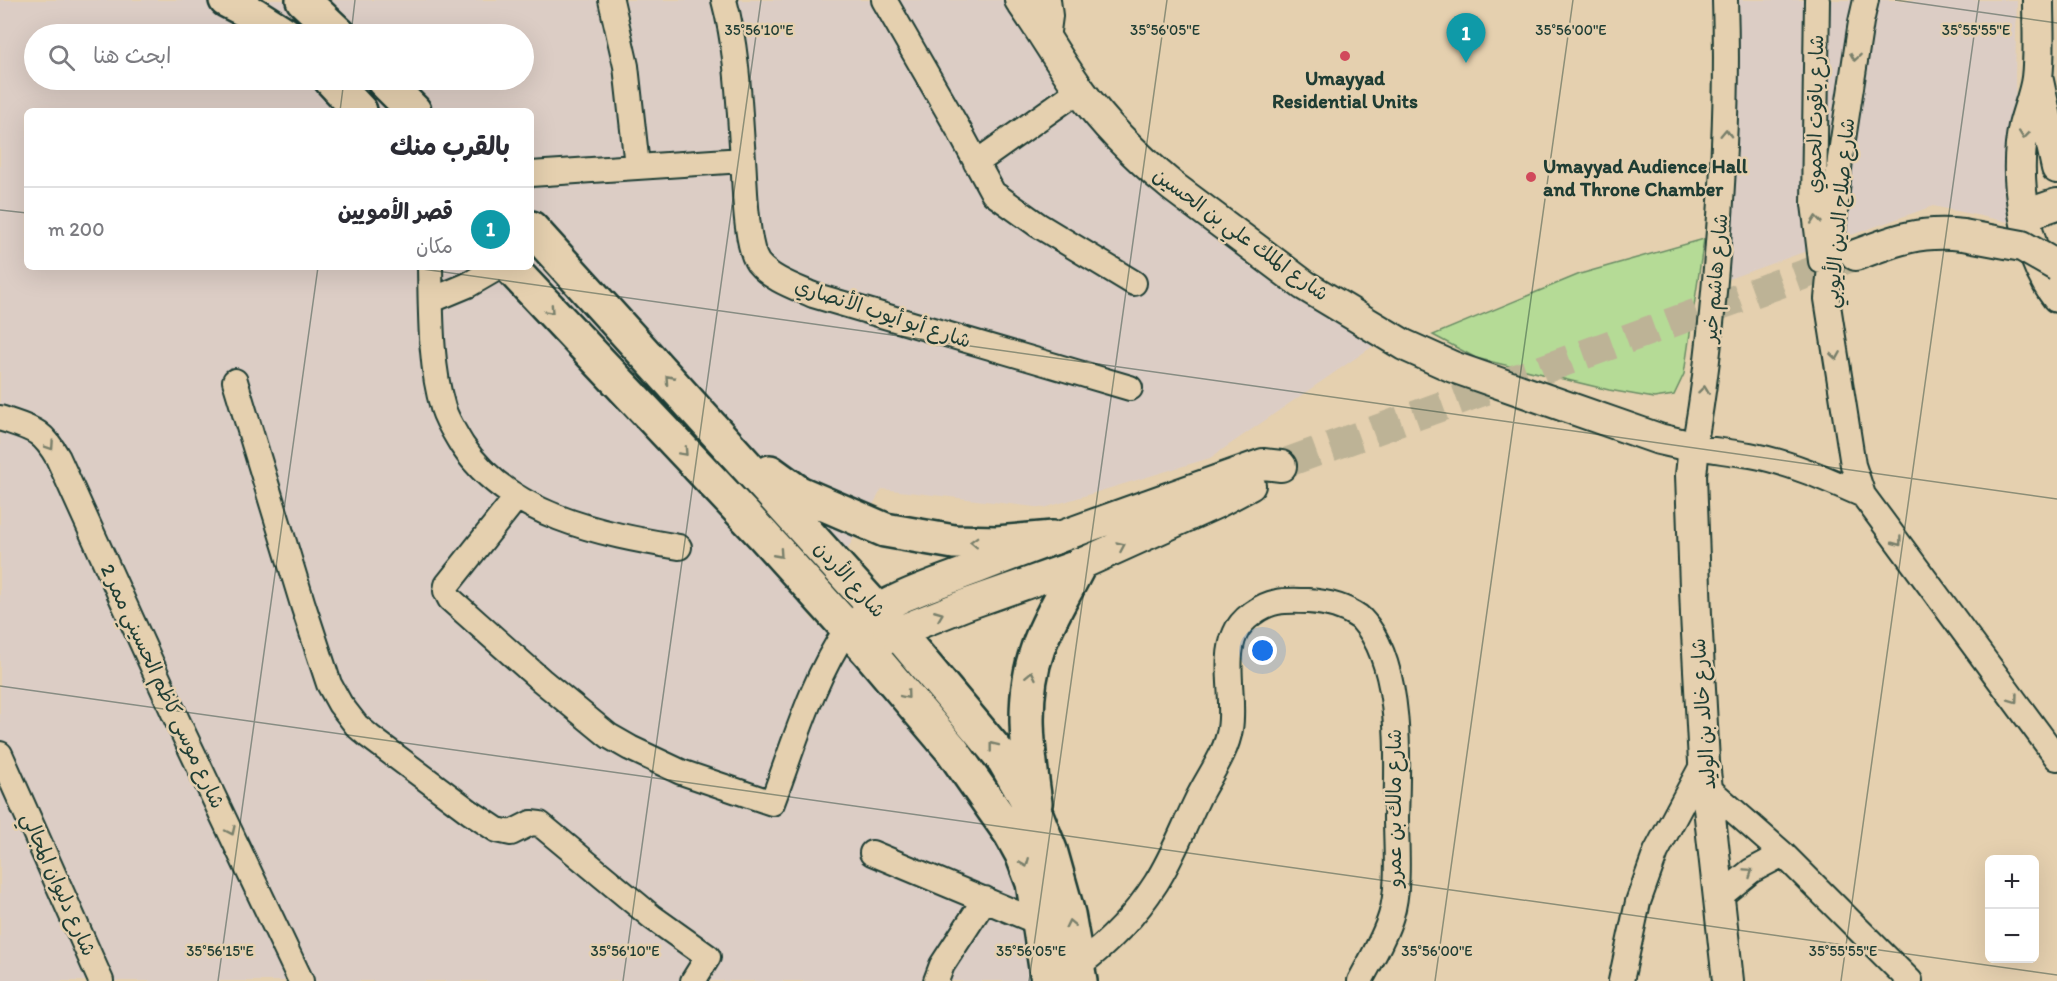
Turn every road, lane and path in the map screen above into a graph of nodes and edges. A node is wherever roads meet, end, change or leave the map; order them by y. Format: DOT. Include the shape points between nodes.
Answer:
graph roads {
  1 [pos="226,0"];
  2 [pos="303,0"];
  3 [pos="610,0"];
  4 [pos="724,0"];
  5 [pos="885,0"];
  6 [pos="1020,0"];
  7 [pos="1048,0"];
  8 [pos="1725,0"];
  9 [pos="1817,0"];
  10 [pos="1866,0"];
  11 [pos="2038,0"];
  12 [pos="269,24"];
  13 [pos="328,24"];
  14 [pos="1047,39"];
  15 [pos="2037,78"];
  16 [pos="340,90"];
  17 [pos="393,90"];
  18 [pos="1079,90"];
  19 [pos="357,108"];
  20 [pos="411,108"];
  21 [pos="1815,151"];
  22 [pos="1840,159"];
  23 [pos="743,160"];
  24 [pos="976,163"];
  25 [pos="637,166"];
  26 [pos="2057,168"];
  27 [pos="534,174"];
  28 [pos="2057,204"];
  29 [pos="2025,215"];
  30 [pos="534,231"];
  31 [pos="1856,255"];
  32 [pos="2057,266"];
  33 [pos="430,270"];
  34 [pos="494,270"];
  35 [pos="513,270"];
  36 [pos="1134,283"];
  37 [pos="2057,297"];
  38 [pos="1827,299"];
  39 [pos="432,300"];
  40 [pos="235,381"];
  41 [pos="1130,387"];
  42 [pos="0,418"];
  43 [pos="722,437"];
  44 [pos="1694,447"];
  45 [pos="1863,495"];
  46 [pos="516,498"];
  47 [pos="1053,538"];
  48 [pos="680,547"];
  49 [pos="1079,565"];
  50 [pos="887,620"];
  51 [pos="858,640"];
  52 [pos="0,754"];
  53 [pos="2057,758"];
  54 [pos="1706,775"];
  55 [pos="1036,817"];
  56 [pos="872,853"];
  57 [pos="1783,854"];
  58 [pos="1719,897"];
  59 [pos="985,899"];
  60 [pos="1040,923"];
  61 [pos="1080,973"];
  62 [pos="101,981"];
  63 [pos="301,981"];
  64 [pos="693,981"];
  65 [pos="936,981"];
  66 [pos="1048,981"];
  67 [pos="1360,981"];
  68 [pos="1621,981"];
  69 [pos="1728,981"];
  70 [pos="1910,981"];
  1 -- 12 [label="highway"];
  2 -- 13 [label="highway"];
  3 -- 25 [label="street" via="626,66"];
  4 -- 23 [label="street, شارع أبو أيوب الأنصاري" via="734,51"];
  5 -- 24 [label="street"];
  6 -- 14 [label="main road, شارع الملك علي بن الحسين"];
  7 -- 14 [label="street"];
  44 -- 8 [label="street, شارع هاشم خير, one-way" via="1703,400 1722,196 1727,100"];
  9 -- 21 [label="street, شارع ياقوت الحموي"];
  10 -- 22 [label="street, شارع صلاح الدين الأيوبي, one-way"];
  11 -- 15 [label="main road"];
  14 -- 18 [label="main road, شارع الملك علي بن الحسين"];
  15 -- 26 [label="main road"];
  15 -- 29 [label="main road, one-way" via="2024,129 2020,183"];
  16 -- 19 [label="highway"];
  17 -- 20 [label="highway"];
  18 -- 24 [label="street"];
  18 -- 44 [label="main road, شارع الملك علي بن الحسين" via="1104,121 1172,186 1304,285 1404,345 1499,384 1659,439"];
  21 -- 22 [label="street"];
  38 -- 21 [label="street, شارع ياقوت الحموي, one-way" via="1814,204"];
  22 -- 38 [label="street, شارع صلاح الدين الأيوبي"];
  23 -- 25 [label="street"];
  23 -- 41 [label="street, شارع أبو أيوب الأنصاري" via="754,256 775,277 833,301"];
  24 -- 36 [label="street" via="988,188 1000,200"];
  25 -- 27 [label="street"];
  28 -- 29 [label="main road"];
  29 -- 37 [label="main road" via="2037,261"];
  43 -- 30 [label="highway, شارع الأردن, one-way"];
  31 -- 32 [label="main road, bridge" via="1916,235 1963,235 2022,246"];
  33 -- 39 [label="street"];
  34 -- 39 [label="street"];
  35 -- 51 [label="highway, شارع الأردن, one-way"];
  38 -- 45 [label="street, شارع صلاح الدين الأيوبي, one-way" via="1853,465"];
  39 -- 46 [label="street" via="434,355 444,410 469,456"];
  40 -- 64 [label="street" via="329,684 349,717 370,737 497,830 511,833 531,823 540,824 652,917 708,957"];
  42 -- 63 [label="street, شارع موسى كاظم الحسيني ممر 2, one-way" via="40,433 58,459"];
  47 -- 43 [label="highway, one-way" via="954,542 885,530 799,493"];
  43 -- 50 [label="highway, شارع الأردن"];
  44 -- 45 [label="street" via="1778,463"];
  44 -- 54 [label="main road, شارع خالد بن الوليد" via="1691,487"];
  45 -- 53 [label="street, شارع صلاح الدين الأيوبي, one-way"];
  46 -- 48 [label="street" via="580,525"];
  46 -- 51 [label="street" via="447,585 450,599 609,736 681,772 772,803 820,677"];
  49 -- 47 [label="main road, one-way" via="1216,503 1285,464 1263,464"];
  47 -- 50 [label="main road" via="906,595"];
  50 -- 49 [label="main road, one-way" via="965,605"];
  55 -- 49 [label="highway, one-way" via="1026,710 1029,679 1049,620"];
  50 -- 51 [label="main road"];
  55 -- 50 [label="highway, شارع الأردن, one-way" via="1004,760"];
  51 -- 60 [label="highway, شارع الأردن, one-way" via="952,750 1011,834 1033,883"];
  52 -- 62 [label="street, شارع دليوان المجالي"];
  54 -- 57 [label="street"];
  54 -- 58 [label="main road, شارع خالد بن الوليد"];
  54 -- 68 [label="street" via="1656,852 1638,902"];
  61 -- 55 [label="highway, شارع الأردن, one-way" via="1050,850"];
  56 -- 59 [label="street"];
  58 -- 57 [label="street, one-way" via="1751,871"];
  57 -- 70 [label="street"];
  58 -- 69 [label="main road, شارع خالد بن الوليد"];
  59 -- 60 [label="street"];
  59 -- 65 [label="street" via="942,965"];
  60 -- 66 [label="highway, شارع الأردن"];
  61 -- 67 [label="street, شارع مالك بن عمرو" via="1128,921 1157,882 1224,750 1230,728 1230,657 1234,634 1264,606 1278,602 1321,602 1361,618 1373,634 1385,657 1394,711 1398,758 1392,915"];
}
